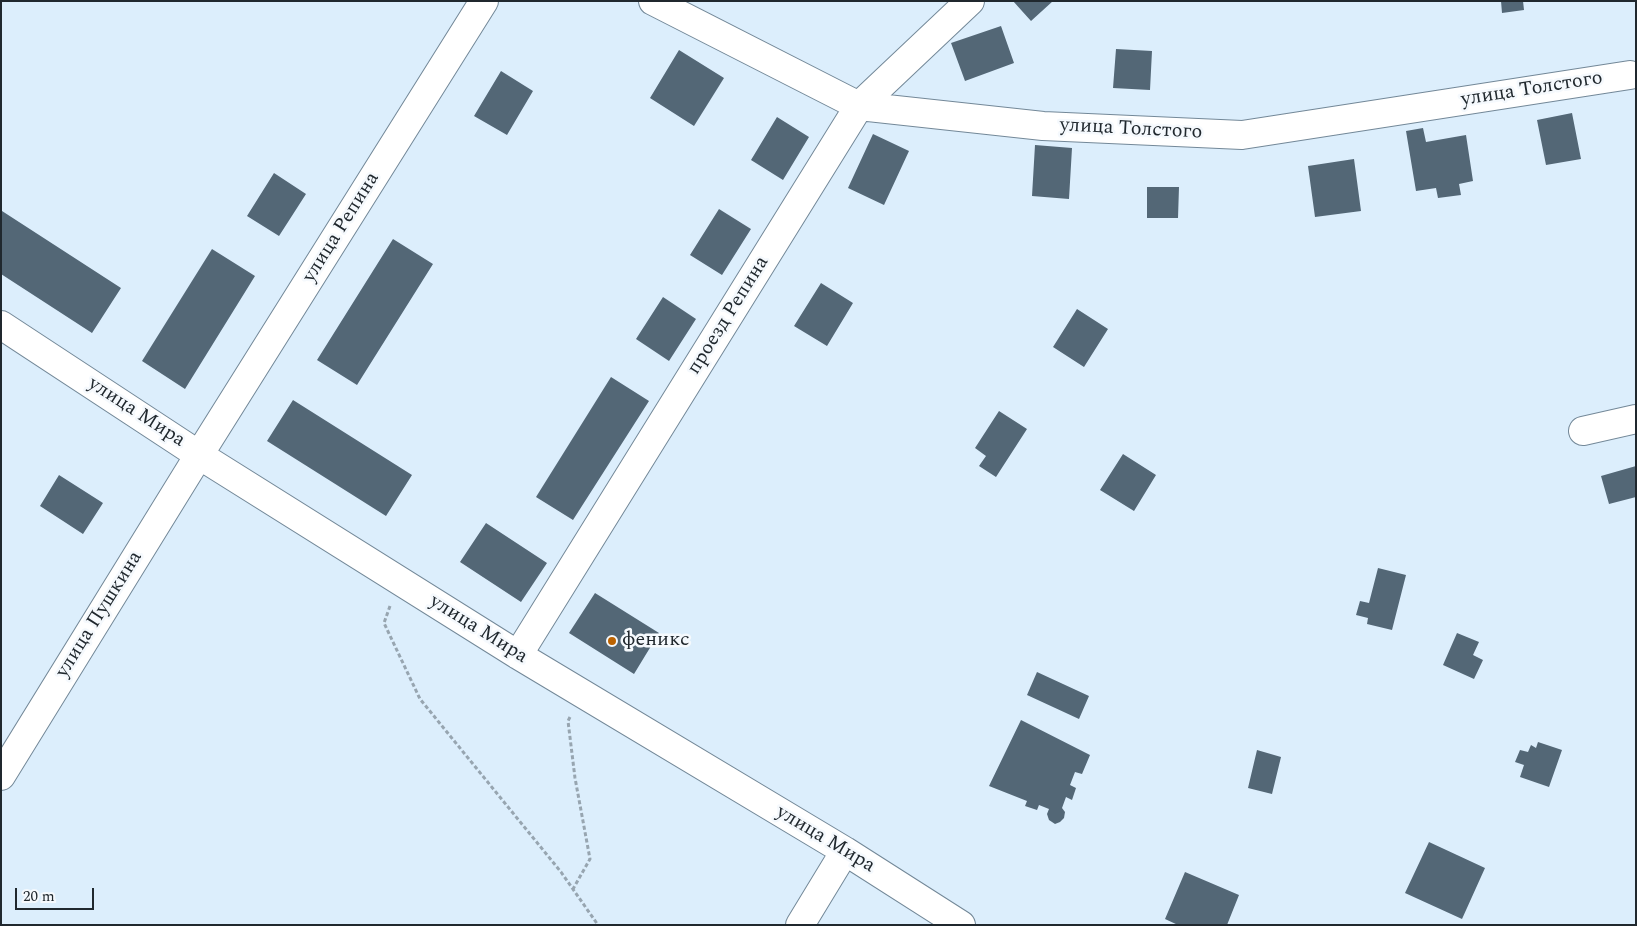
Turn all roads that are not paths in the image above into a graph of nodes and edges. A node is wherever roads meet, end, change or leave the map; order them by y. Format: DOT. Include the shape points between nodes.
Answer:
graph roads {
  1 [pos="484,1"];
  2 [pos="653,1"];
  3 [pos="970,1"];
  4 [pos="1630,75"];
  5 [pos="859,106"];
  6 [pos="1,325"];
  7 [pos="1636,420"];
  8 [pos="1583,431"];
  9 [pos="199,455"];
  10 [pos="518,655"];
  11 [pos="1,776"];
  12 [pos="844,851"];
  13 [pos="800,925"];
  14 [pos="961,925"];
  1 -- 9 [label="street, улица Репина"];
  2 -- 5 [label="street, улица Толстого"];
  3 -- 5 [label="street, проезд Репина"];
  4 -- 5 [label="street, улица Толстого" via="1242,135 1043,126"];
  5 -- 10 [label="street, проезд Репина"];
  6 -- 9 [label="street, улица Мира"];
  7 -- 8 [label="street"];
  9 -- 10 [label="street, улица Мира"];
  9 -- 11 [label="street, улица Пушкина"];
  10 -- 12 [label="street, улица Мира"];
  12 -- 13 [label="street"];
  12 -- 14 [label="street, улица Мира"];
}
